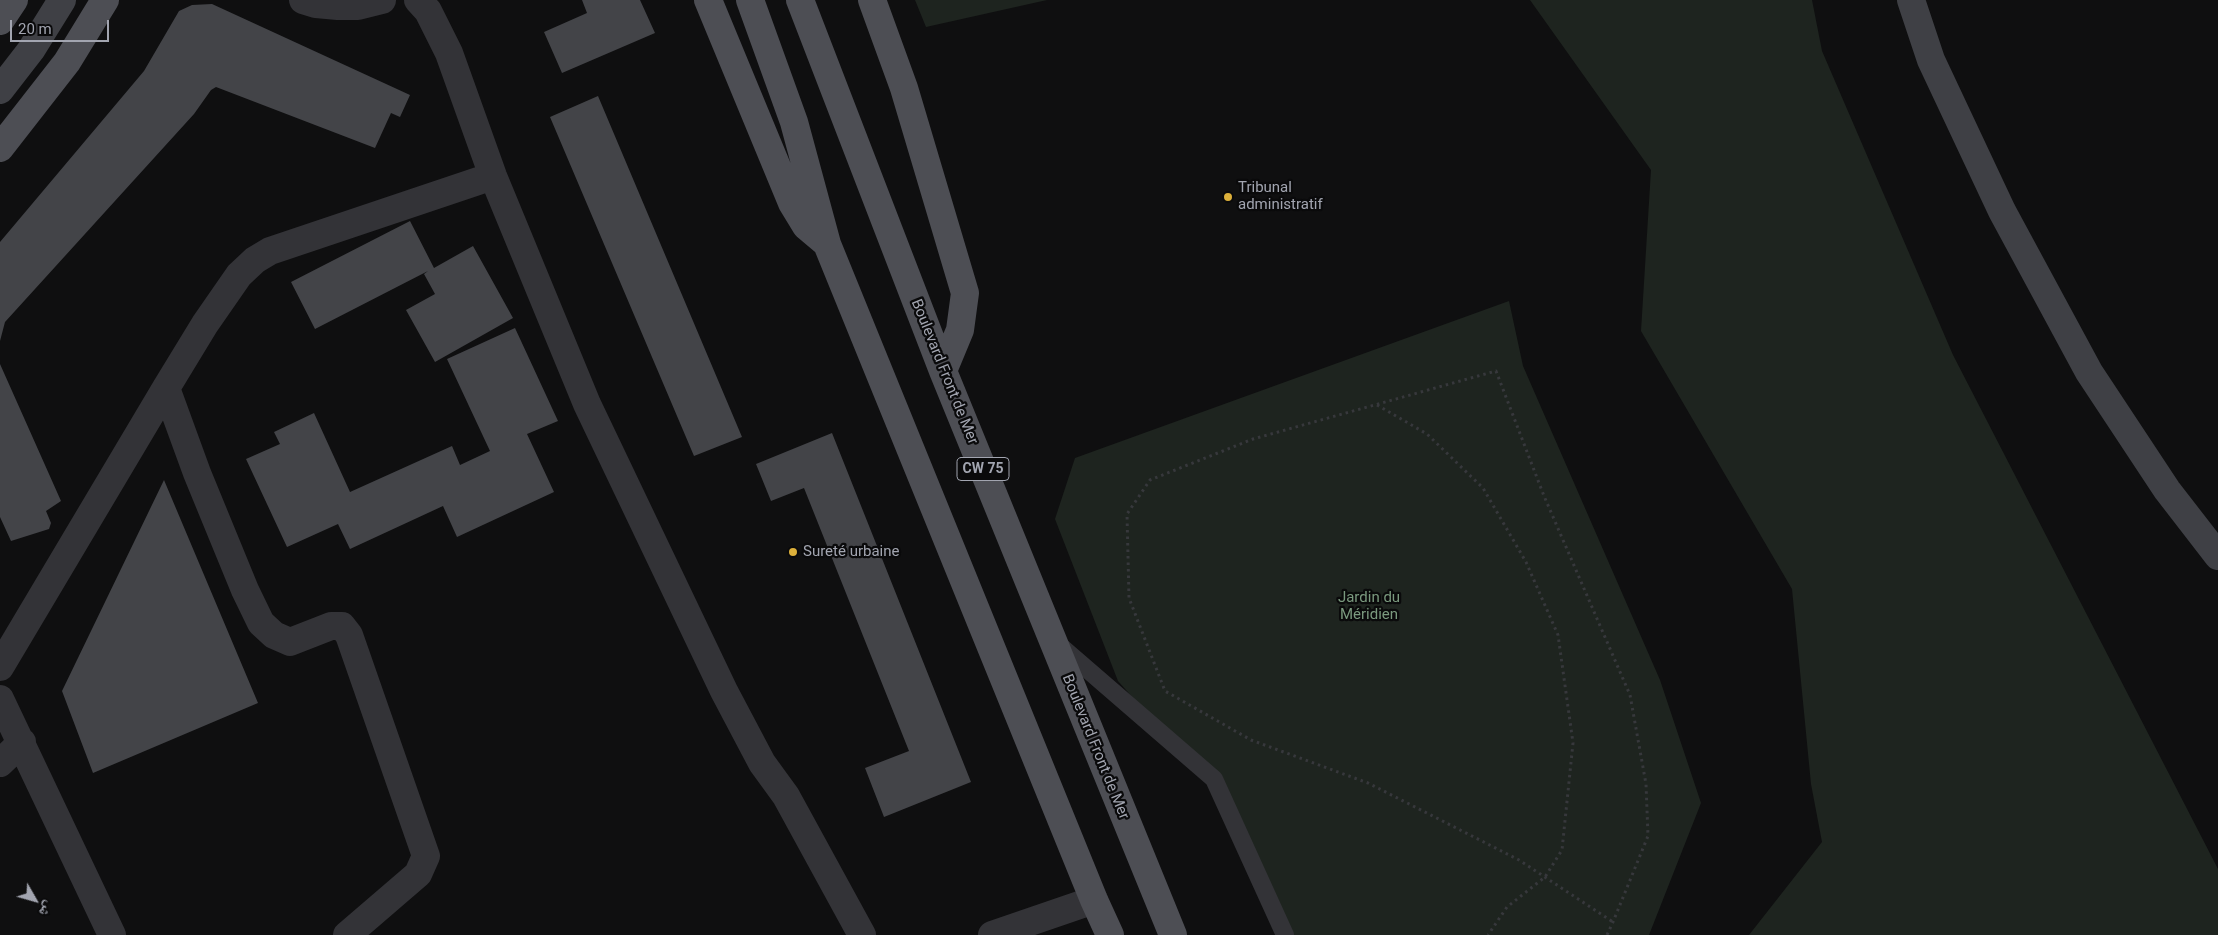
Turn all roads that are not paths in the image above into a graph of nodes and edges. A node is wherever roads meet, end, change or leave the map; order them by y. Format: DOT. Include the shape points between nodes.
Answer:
graph roads {
  1 [pos="14,0"];
  2 [pos="62,0"];
  3 [pos="105,0"];
  4 [pos="302,0"];
  5 [pos="382,0"];
  6 [pos="418,0"];
  7 [pos="708,0"];
  8 [pos="750,0"];
  9 [pos="800,0"];
  10 [pos="872,0"];
  11 [pos="1911,0"];
  12 [pos="0,21"];
  13 [pos="0,90"];
  14 [pos="0,148"];
  15 [pos="492,176"];
  16 [pos="827,244"];
  17 [pos="943,371"];
  18 [pos="166,388"];
  19 [pos="2218,556"];
  20 [pos="1052,638"];
  21 [pos="0,667"];
  22 [pos="0,699"];
  23 [pos="22,742"];
  24 [pos="0,762"];
  25 [pos="1094,900"];
  26 [pos="112,935"];
  27 [pos="347,935"];
  28 [pos="862,935"];
  29 [pos="992,935"];
  30 [pos="1110,935"];
  31 [pos="1173,935"];
  32 [pos="1285,935"];
  1 -- 12 [label="main road"];
  2 -- 13 [label="main road" via="31,50"];
  3 -- 14 [label="main road" via="67,62"];
  4 -- 5 [label="street" via="358,6"];
  6 -- 15 [label="street" via="428,11 449,53"];
  7 -- 16 [label="main road" via="792,202 806,226"];
  8 -- 16 [label="main road" via="794,122"];
  9 -- 17 [label="main road, Boulevard Front de Mer / CW 75"];
  10 -- 17 [label="main road" via="904,88 965,293 960,330"];
  11 -- 19 [label="main road" via="1931,60 2002,211 2089,372 2166,490"];
  15 -- 18 [label="street" via="270,251 256,260 239,275"];
  15 -- 28 [label="street" via="587,404 724,691"];
  16 -- 25 [label="main road"];
  17 -- 20 [label="main road, Boulevard Front de Mer / CW 75"];
  18 -- 21 [label="street"];
  18 -- 27 [label="street" via="200,482 261,623 274,635 290,642 331,626 342,626 349,634 426,856 418,874"];
  20 -- 31 [label="main road, Boulevard Front de Mer / CW 75"];
  20 -- 32 [label="lane" via="1214,779"];
  22 -- 23 [label="street"];
  23 -- 24 [label="street"];
  23 -- 26 [label="street"];
  25 -- 29 [label="street"];
  25 -- 30 [label="main road"];
}
